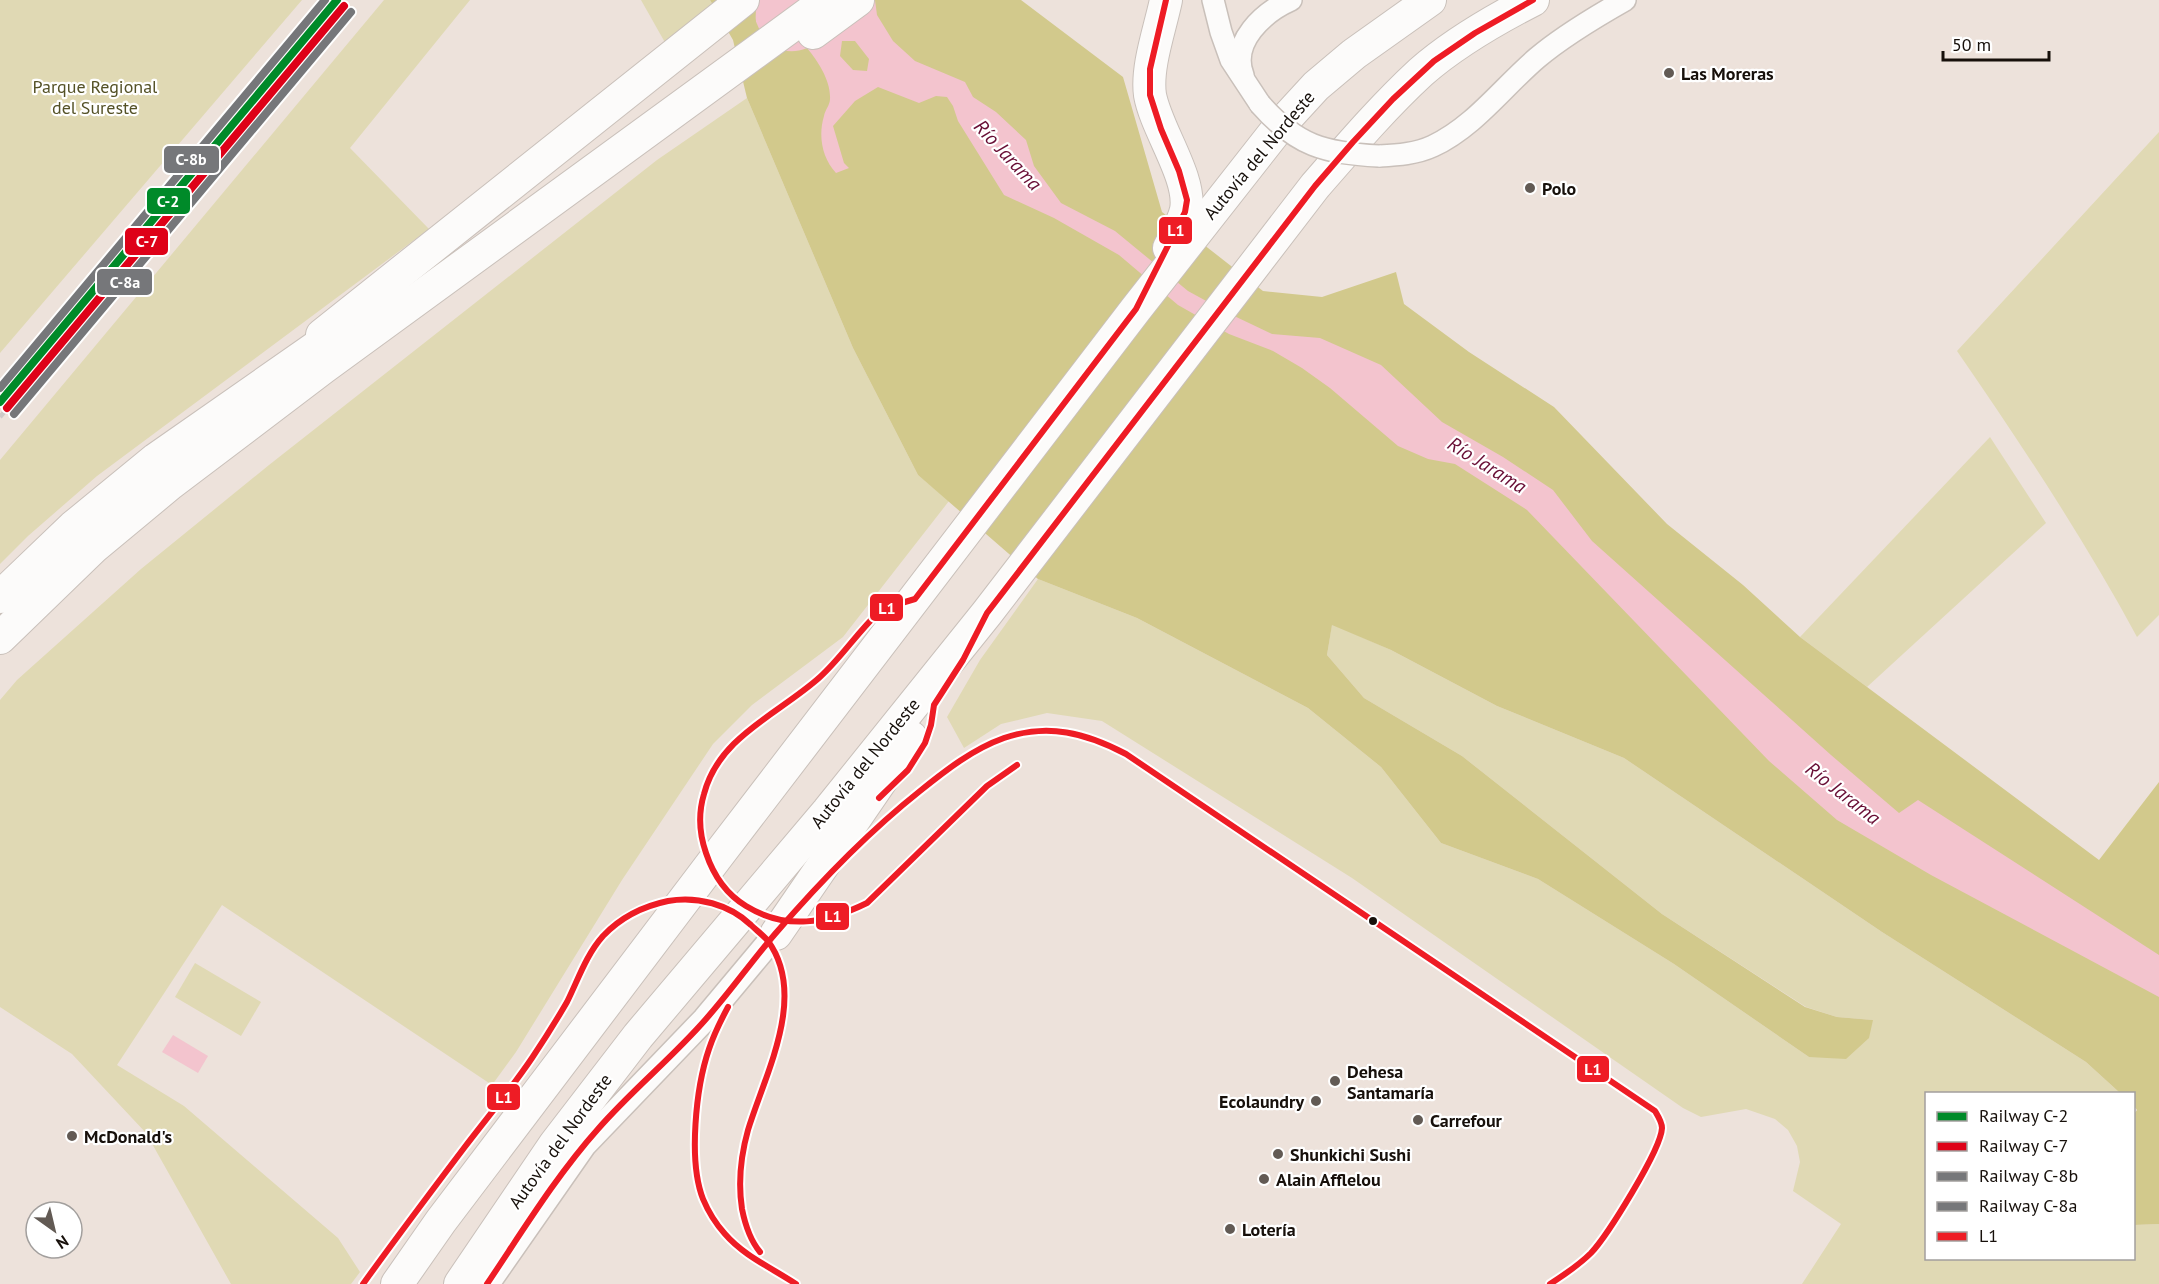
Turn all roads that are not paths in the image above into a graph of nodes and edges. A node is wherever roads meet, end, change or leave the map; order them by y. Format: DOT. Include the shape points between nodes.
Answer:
graph roads {
  1 [pos="743,0"];
  2 [pos="798,0"];
  3 [pos="827,0"];
  4 [pos="858,0"];
  5 [pos="1166,0"];
  6 [pos="1213,0"];
  7 [pos="1291,0"];
  8 [pos="1407,0"];
  9 [pos="1430,0"];
  10 [pos="1533,0"];
  11 [pos="1625,0"];
  12 [pos="1354,54"];
  13 [pos="1246,84"];
  14 [pos="663,121"];
  15 [pos="1193,218"];
  16 [pos="253,390"];
  17 [pos="0,597"];
  18 [pos="987,613"];
  19 [pos="0,638"];
  20 [pos="776,934"];
  21 [pos="441,1221"];
  22 [pos="375,1284"];
  23 [pos="397,1284"];
  24 [pos="460,1284"];
  25 [pos="487,1284"];
  1 -- 16 [label="highway"];
  2 -- 14 [label="highway"];
  3 -- 14 [label="highway"];
  4 -- 14 [label="highway"];
  5 -- 15 [label="highway" via="1150,69 1150,95"];
  6 -- 13 [label="street" via="1231,60"];
  7 -- 13 [label="street" via="1266,15 1244,43 1240,63"];
  8 -- 12 [label="highway" via="1392,10"];
  9 -- 12 [label="highway, Autovía del Nordeste"];
  10 -- 18 [label="highway, Autovía del Nordeste" via="1454,47 1416,77 1367,125 1315,186"];
  11 -- 13 [label="street, bridge" via="1538,57 1449,137 1402,155 1324,150 1285,128"];
  12 -- 15 [label="highway, Autovía del Nordeste" via="1316,86"];
  14 -- 16 [label="highway" via="444,258"];
  14 -- 19 [label="highway" via="170,484 93,548"];
  15 -- 21 [label="highway, Autovía del Nordeste" via="1175,235 1136,309"];
  16 -- 17 [label="highway" via="156,459 73,526"];
  18 -- 20 [label="highway" via="947,686"];
  18 -- 24 [label="highway, Autovía del Nordeste" via="828,811 638,1036 555,1144"];
  20 -- 25 [label="main road" via="705,1019 584,1145"];
  21 -- 22 [label="highway" via="400,1253"];
  21 -- 23 [label="highway"];
}
